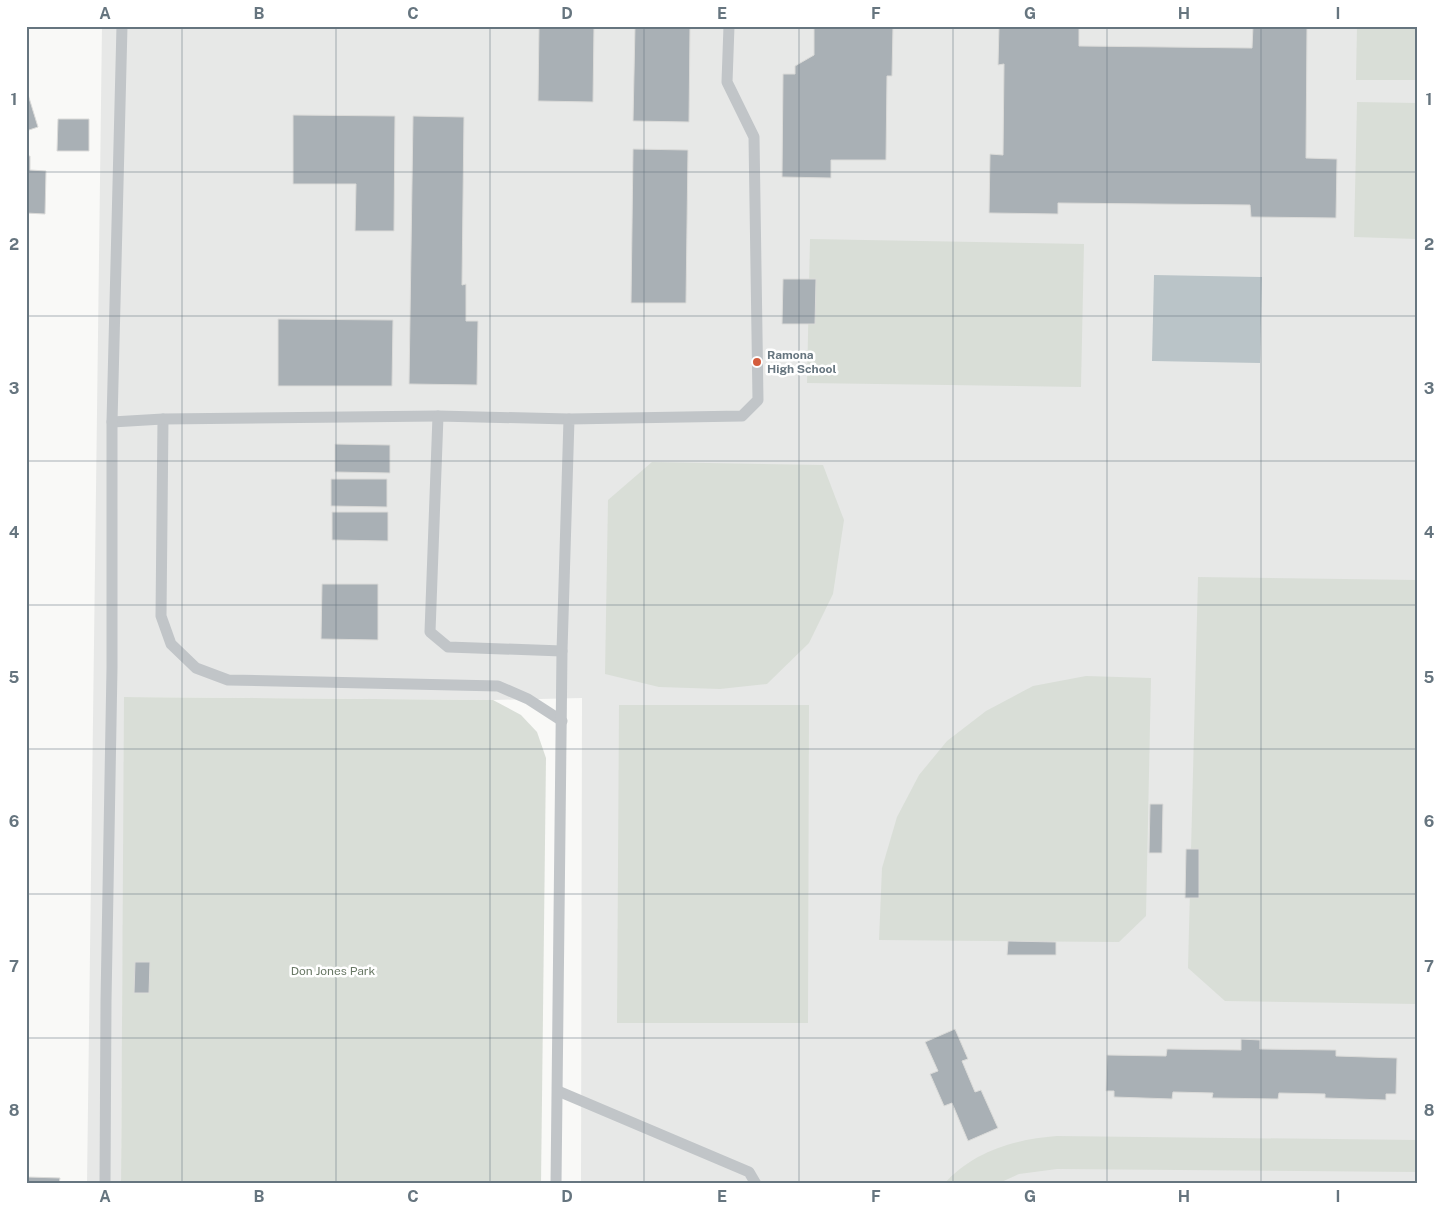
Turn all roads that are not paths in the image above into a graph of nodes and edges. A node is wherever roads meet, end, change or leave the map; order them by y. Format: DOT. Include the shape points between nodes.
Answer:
graph roads {
  1 [pos="122,26"];
  2 [pos="729,26"];
  3 [pos="438,416"];
  4 [pos="163,419"];
  5 [pos="570,419"];
  6 [pos="112,422"];
  7 [pos="562,651"];
  8 [pos="562,721"];
  9 [pos="558,1091"];
  10 [pos="105,1184"];
  11 [pos="556,1184"];
  12 [pos="756,1184"];
  1 -- 6 [label="lane"];
  2 -- 5 [label="lane" via="727,82 754,137 758,400 742,416"];
  3 -- 4 [label="lane"];
  3 -- 5 [label="lane"];
  3 -- 7 [label="lane" via="430,632 448,647"];
  4 -- 6 [label="lane"];
  4 -- 8 [label="lane" via="161,616 171,644 196,668 228,680 498,686 528,699"];
  5 -- 7 [label="lane"];
  6 -- 10 [label="lane"];
  7 -- 8 [label="lane"];
  8 -- 9 [label="lane"];
  9 -- 11 [label="lane"];
  9 -- 12 [label="lane" via="749,1172"];
}
